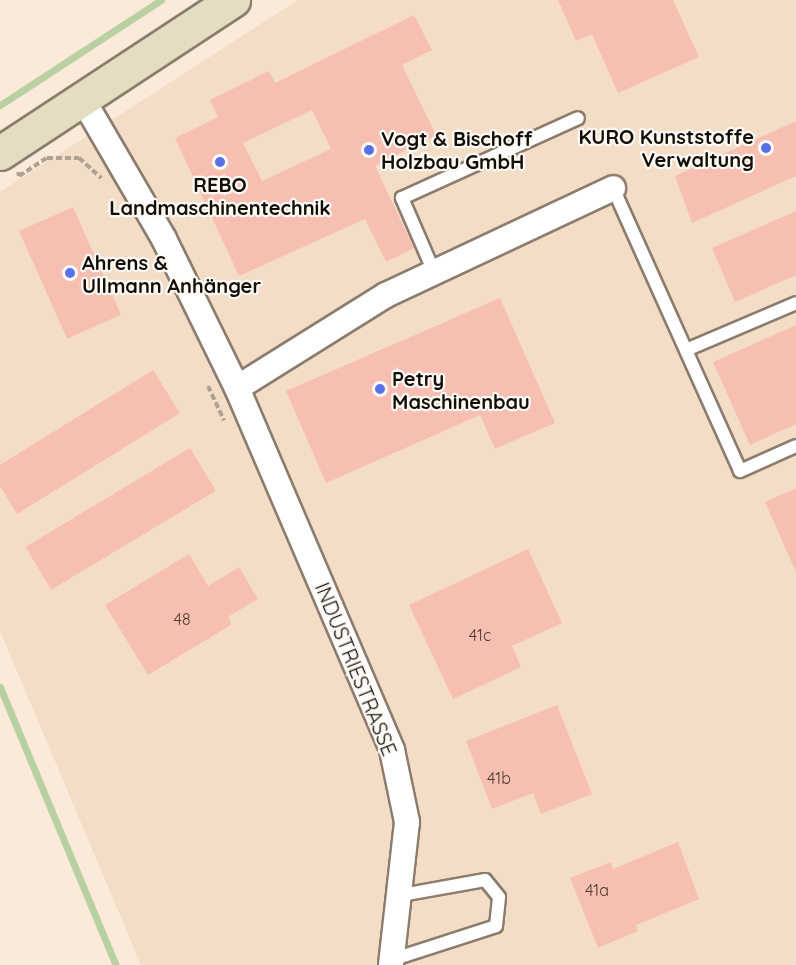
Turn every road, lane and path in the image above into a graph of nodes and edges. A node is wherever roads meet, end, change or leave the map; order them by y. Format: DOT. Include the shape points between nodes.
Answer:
graph roads {
  1 [pos="233,0"];
  2 [pos="82,99"];
  3 [pos="578,118"];
  4 [pos="3,151"];
  5 [pos="108,188"];
  6 [pos="613,188"];
  7 [pos="434,272"];
  8 [pos="796,303"];
  9 [pos="686,350"];
  10 [pos="207,384"];
  11 [pos="237,388"];
  12 [pos="227,427"];
  13 [pos="796,446"];
  14 [pos="402,895"];
  15 [pos="391,962"];
  1 -- 2 [label="main road"];
  2 -- 4 [label="main road"];
  2 -- 11 [label="street, INDUSTRIESTRASSE" via="164,239"];
  3 -- 7 [label="lane" via="402,198"];
  4 -- 5 [label="path" via="20,176 47,158 79,158"];
  6 -- 7 [label="street"];
  6 -- 9 [label="lane"];
  7 -- 11 [label="street" via="386,295"];
  8 -- 9 [label="lane"];
  9 -- 13 [label="lane" via="740,471"];
  10 -- 12 [label="path"];
  11 -- 14 [label="street, INDUSTRIESTRASSE" via="392,750 407,822"];
  14 -- 15 [label="street, INDUSTRIESTRASSE"];
  14 -- 15 [label="lane" via="485,880 499,897 496,926"];
}
